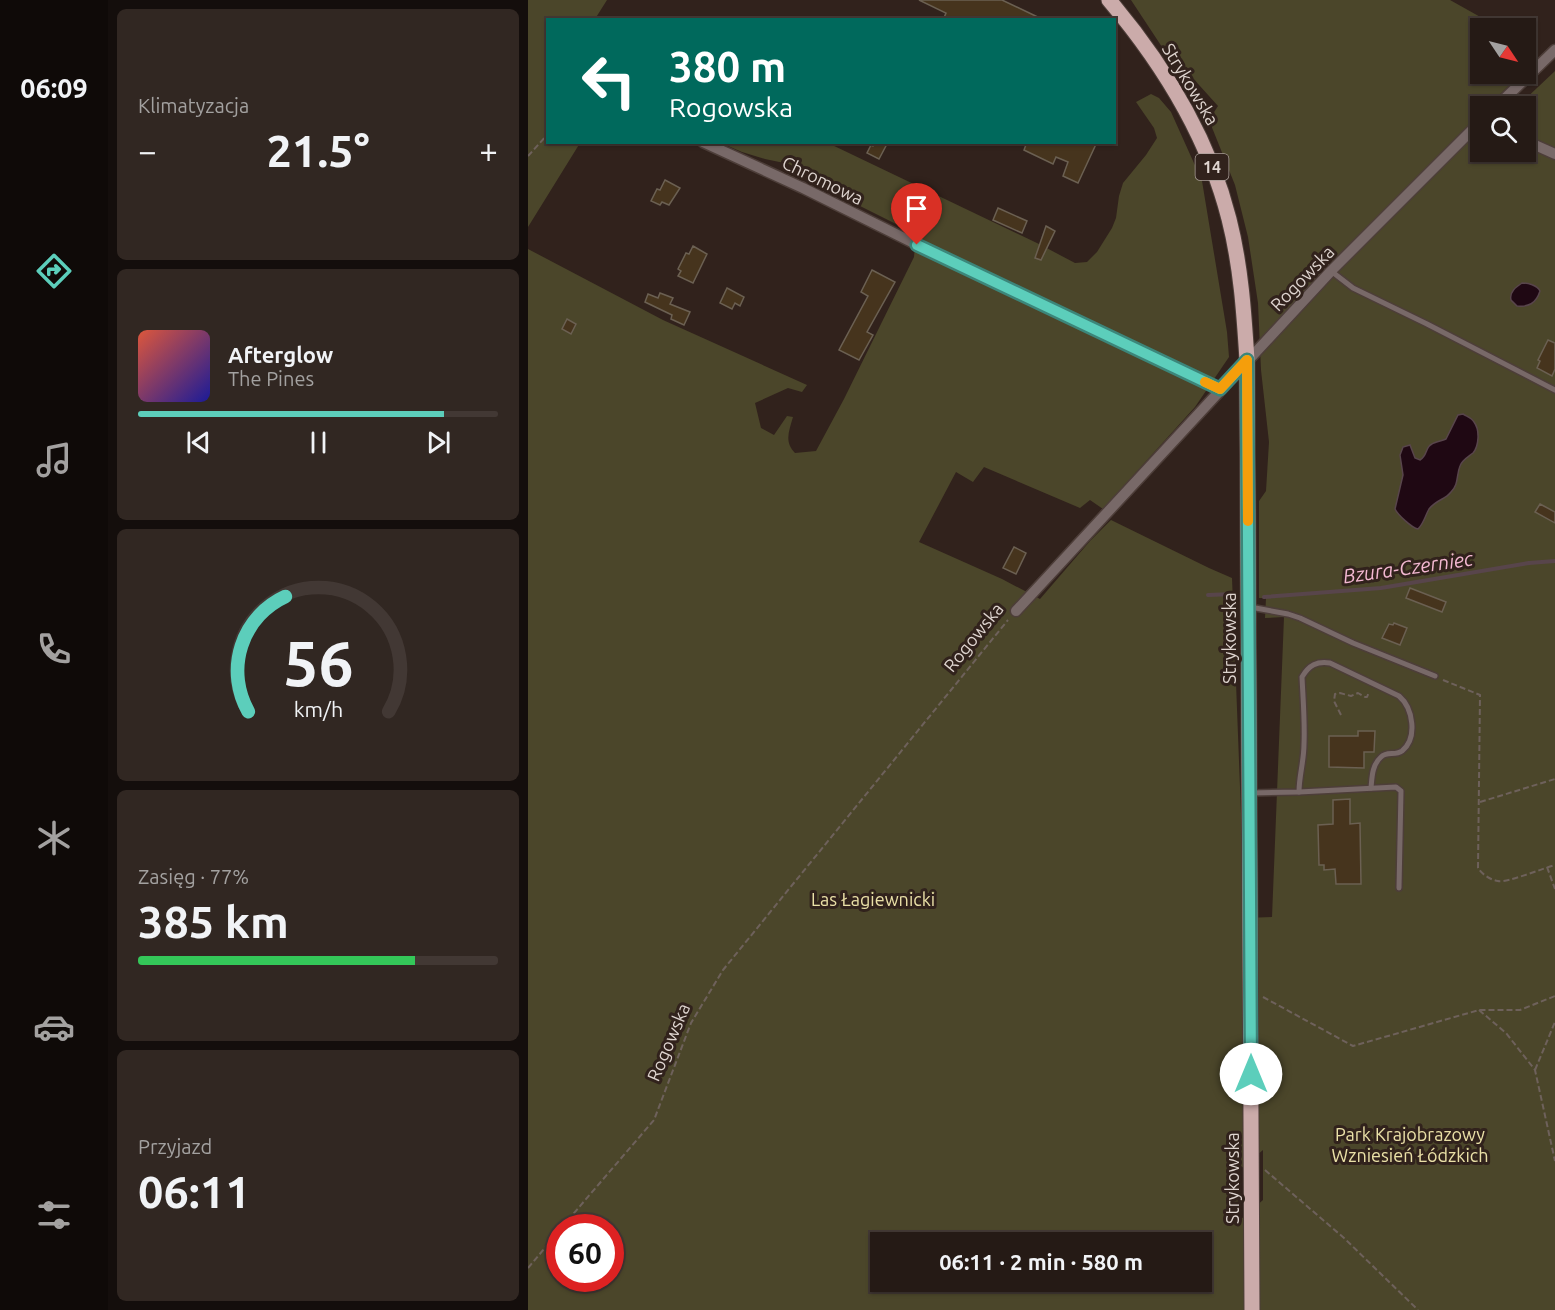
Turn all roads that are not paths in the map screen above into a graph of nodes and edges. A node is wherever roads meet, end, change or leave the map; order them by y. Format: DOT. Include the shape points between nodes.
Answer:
graph roads {
  1 [pos="1109,0"];
  2 [pos="1555,50"];
  3 [pos="1507,96"];
  4 [pos="1470,133"];
  5 [pos="707,144"];
  6 [pos="1536,145"];
  7 [pos="1555,154"];
  8 [pos="1331,271"];
  9 [pos="1247,360"];
  10 [pos="1220,389"];
  11 [pos="1555,390"];
  12 [pos="1248,607"];
  13 [pos="1016,610"];
  14 [pos="1435,676"];
  15 [pos="1371,788"];
  16 [pos="1299,792"];
  17 [pos="1249,793"];
  18 [pos="1399,888"];
  19 [pos="1252,1310"];
  1 -- 9 [label="main road, Strykowska / 14" via="1163,71 1192,121 1212,167 1239,267"];
  2 -- 3 [label="street"];
  4 -- 8 [label="street, Rogowska"];
  5 -- 10 [label="street, Chromowa"];
  6 -- 7 [label="street"];
  8 -- 9 [label="street, Rogowska"];
  8 -- 11 [label="lane" via="1353,288"];
  9 -- 10 [label="street, Rogowska"];
  9 -- 12 [label="main road, Strykowska / 14"];
  10 -- 13 [label="street, Rogowska"];
  12 -- 14 [label="lane" via="1300,618"];
  12 -- 17 [label="main road, Strykowska / 14"];
  15 -- 16 [label="lane"];
  15 -- 16 [label="lane" via="1378,760 1385,754 1396,754 1408,744 1412,732 1410,714 1399,696 1321,662 1312,665 1302,677 1304,742"];
  15 -- 18 [label="lane" via="1396,787 1401,791"];
  16 -- 17 [label="lane"];
  17 -- 19 [label="main road, Strykowska / 14"];
}
